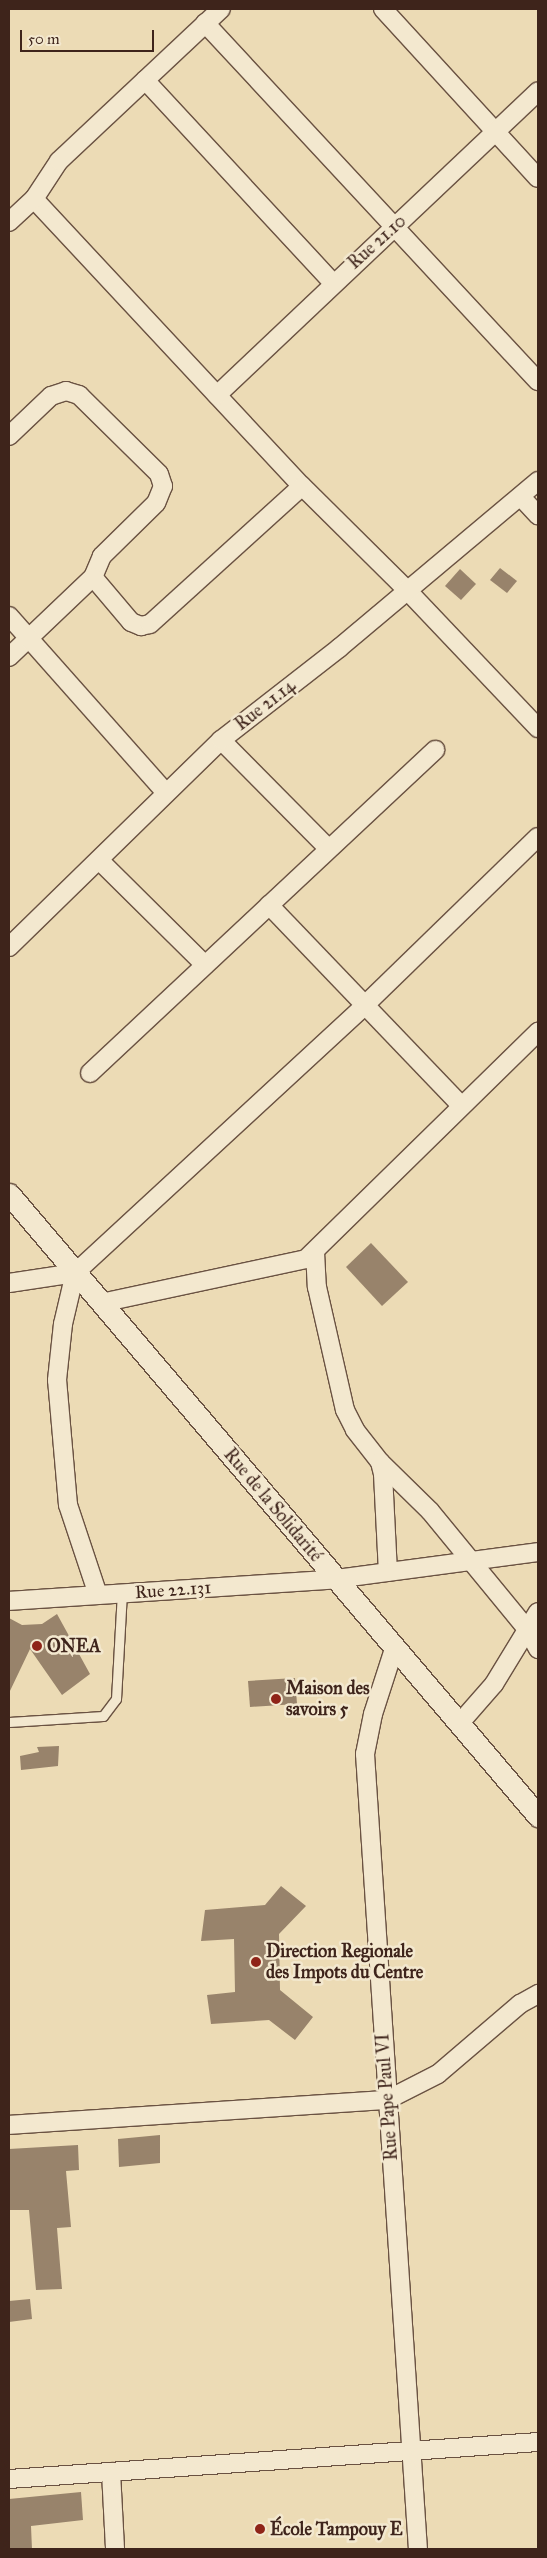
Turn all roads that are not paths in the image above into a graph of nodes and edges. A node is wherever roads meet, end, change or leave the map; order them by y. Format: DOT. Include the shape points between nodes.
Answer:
graph roads {
  1 [pos="221,9"];
  2 [pos="383,9"];
  3 [pos="205,23"];
  4 [pos="145,80"];
  5 [pos="538,92"];
  6 [pos="497,131"];
  7 [pos="538,178"];
  8 [pos="34,198"];
  9 [pos="9,222"];
  10 [pos="394,227"];
  11 [pos="333,283"];
  12 [pos="538,381"];
  13 [pos="217,395"];
  14 [pos="9,436"];
  15 [pos="538,481"];
  16 [pos="302,486"];
  17 [pos="521,497"];
  18 [pos="538,515"];
  19 [pos="92,577"];
  20 [pos="406,589"];
  21 [pos="9,616"];
  22 [pos="28,636"];
  23 [pos="9,657"];
  24 [pos="538,728"];
  25 [pos="221,740"];
  26 [pos="435,750"];
  27 [pos="165,792"];
  28 [pos="538,837"];
  29 [pos="328,848"];
  30 [pos="99,860"];
  31 [pos="269,905"];
  32 [pos="9,947"];
  33 [pos="205,965"];
  34 [pos="365,1005"];
  35 [pos="538,1032"];
  36 [pos="90,1073"];
  37 [pos="461,1105"];
  38 [pos="9,1194"];
  39 [pos="315,1252"];
  40 [pos="75,1273"];
  41 [pos="9,1283"];
  42 [pos="101,1303"];
  43 [pos="380,1462"];
  44 [pos="538,1552"];
  45 [pos="471,1561"];
  46 [pos="388,1572"];
  47 [pos="336,1579"];
  48 [pos="122,1593"];
  49 [pos="98,1595"];
  50 [pos="9,1601"];
  51 [pos="538,1612"];
  52 [pos="527,1629"];
  53 [pos="394,1649"];
  54 [pos="538,1649"];
  55 [pos="9,1722"];
  56 [pos="459,1724"];
  57 [pos="538,1816"];
  58 [pos="538,1994"];
  59 [pos="387,2100"];
  60 [pos="9,2125"];
  61 [pos="538,2442"];
  62 [pos="412,2451"];
  63 [pos="111,2472"];
  64 [pos="9,2480"];
  65 [pos="115,2549"];
  66 [pos="418,2549"];
  1 -- 3 [label="street"];
  2 -- 6 [label="street"];
  3 -- 4 [label="street"];
  3 -- 10 [label="street"];
  4 -- 8 [label="street" via="59,161"];
  4 -- 11 [label="street"];
  5 -- 6 [label="street, Rue 21.10"];
  6 -- 7 [label="street"];
  6 -- 10 [label="street, Rue 21.10"];
  8 -- 9 [label="street"];
  8 -- 13 [label="street"];
  10 -- 11 [label="street, Rue 21.10"];
  10 -- 12 [label="street"];
  11 -- 13 [label="street, Rue 21.10"];
  13 -- 16 [label="street"];
  14 -- 19 [label="street" via="51,396 66,391 79,395 159,474 163,486 156,503 102,556"];
  15 -- 17 [label="street, Rue 21.14"];
  16 -- 19 [label="street" via="150,624 141,626 131,622"];
  16 -- 20 [label="street"];
  17 -- 18 [label="street"];
  17 -- 20 [label="street, Rue 21.14"];
  19 -- 22 [label="street"];
  20 -- 24 [label="street"];
  20 -- 25 [label="street, Rue 21.14" via="338,648"];
  21 -- 22 [label="street"];
  22 -- 23 [label="street"];
  22 -- 27 [label="street"];
  25 -- 27 [label="street, Rue 21.14"];
  25 -- 29 [label="street"];
  26 -- 29 [label="street"];
  27 -- 30 [label="street, Rue 21.14"];
  28 -- 34 [label="street"];
  29 -- 31 [label="street"];
  30 -- 32 [label="street, Rue 21.14"];
  30 -- 33 [label="street"];
  31 -- 33 [label="street"];
  31 -- 34 [label="street"];
  33 -- 36 [label="street"];
  34 -- 37 [label="street"];
  34 -- 40 [label="street"];
  35 -- 37 [label="street"];
  37 -- 39 [label="street"];
  38 -- 40 [label="street, Rue de la Solidarité"];
  39 -- 42 [label="street" via="293,1264"];
  39 -- 43 [label="street" via="317,1287 345,1410 355,1430"];
  40 -- 41 [label="street"];
  40 -- 42 [label="street, Rue de la Solidarité"];
  40 -- 49 [label="street" via="63,1324 57,1380 68,1505"];
  42 -- 47 [label="street, Rue de la Solidarité"];
  43 -- 45 [label="street" via="430,1511"];
  43 -- 46 [label="street" via="386,1503"];
  44 -- 45 [label="street, Rue 22.131"];
  45 -- 46 [label="street, Rue 22.131"];
  45 -- 52 [label="street"];
  46 -- 47 [label="street, Rue 22.131"];
  47 -- 48 [label="street, Rue 22.131"];
  47 -- 53 [label="street, Rue de la Solidarité"];
  48 -- 49 [label="street, Rue 22.131"];
  48 -- 55 [label="lane" via="116,1699 103,1716"];
  49 -- 50 [label="street, Rue 22.131"];
  51 -- 52 [label="street"];
  52 -- 54 [label="street"];
  52 -- 56 [label="street" via="494,1684"];
  53 -- 56 [label="street, Rue de la Solidarité"];
  53 -- 59 [label="street, Rue Pape Paul VI" via="373,1714 365,1754"];
  56 -- 57 [label="street, Rue de la Solidarité"];
  58 -- 59 [label="street" via="520,2004 438,2074"];
  59 -- 60 [label="street"];
  59 -- 62 [label="street, Rue Pape Paul VI"];
  61 -- 62 [label="street"];
  62 -- 63 [label="street"];
  62 -- 66 [label="street, Rue Pape Paul VI"];
  63 -- 64 [label="street"];
  63 -- 65 [label="street"];
}
